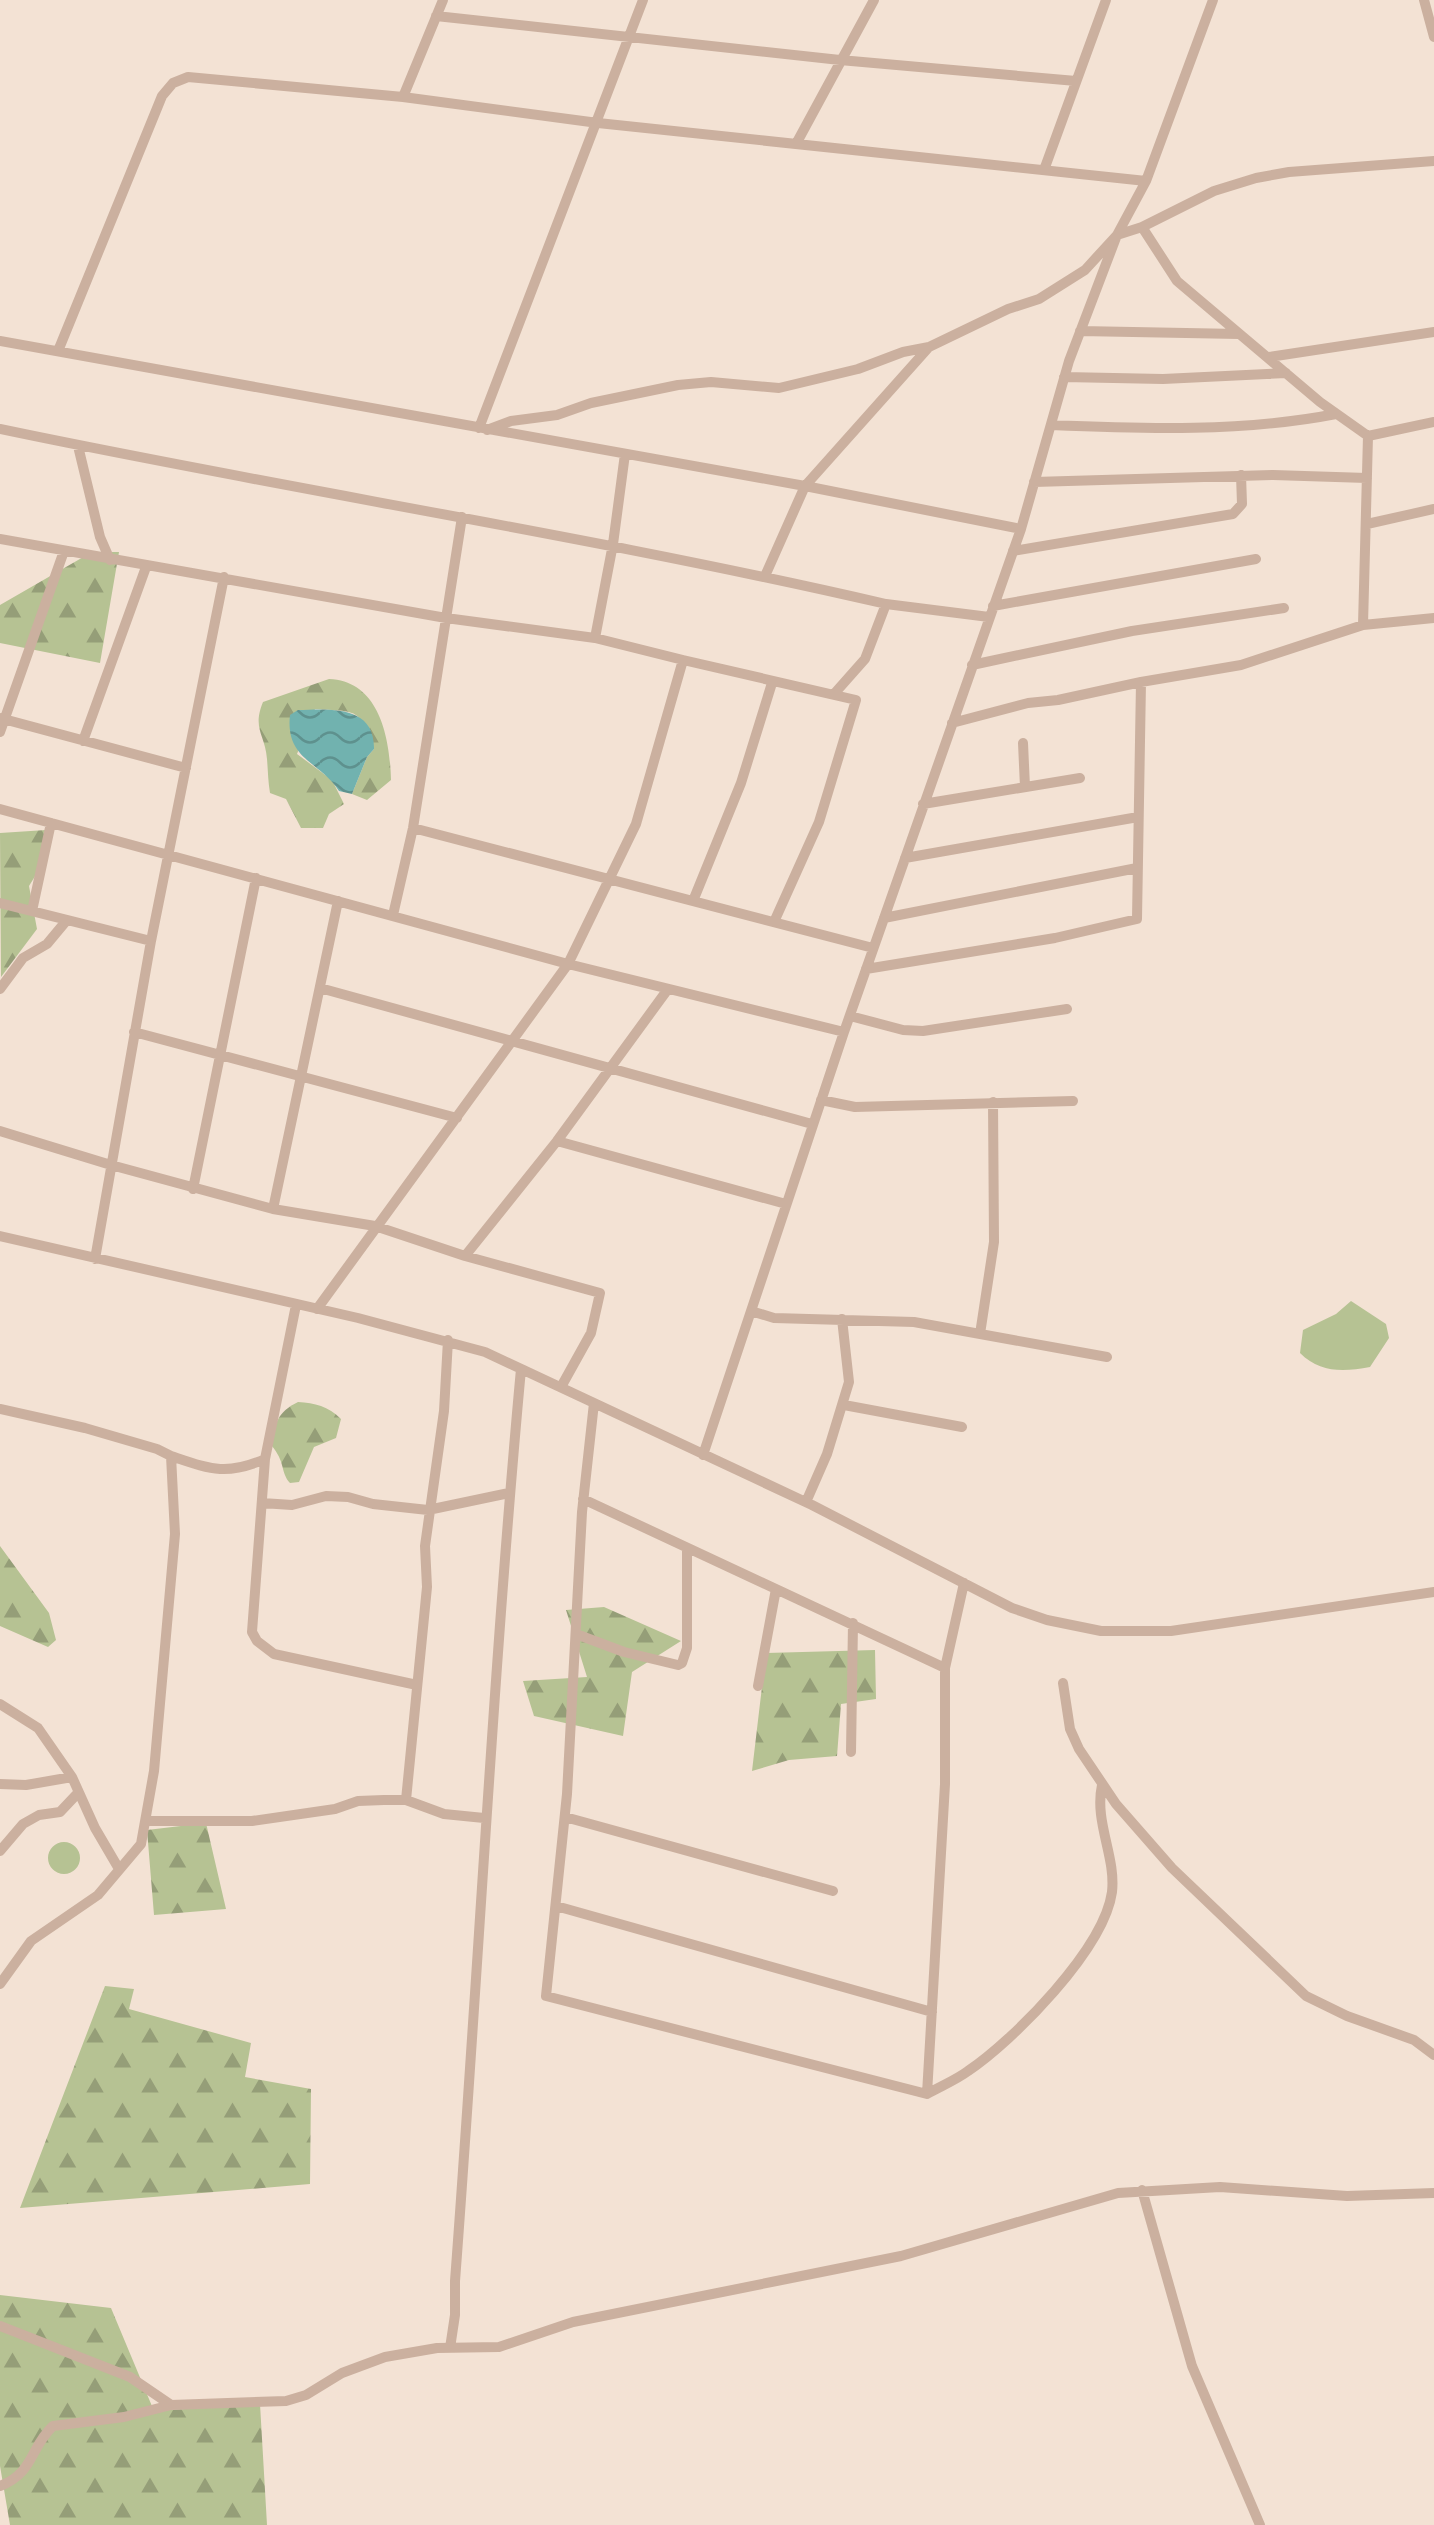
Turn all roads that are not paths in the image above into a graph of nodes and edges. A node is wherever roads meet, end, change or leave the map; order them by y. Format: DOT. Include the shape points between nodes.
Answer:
graph roads {
  1 [pos="443,0"];
  2 [pos="643,0"];
  3 [pos="874,0"];
  4 [pos="1106,0"];
  5 [pos="1213,0"];
  6 [pos="1424,0"];
  7 [pos="436,16"];
  8 [pos="630,36"];
  9 [pos="1434,37"];
  10 [pos="840,60"];
  11 [pos="1076,81"];
  12 [pos="403,97"];
  13 [pos="598,122"];
  14 [pos="796,144"];
  15 [pos="1434,161"];
  16 [pos="1044,170"];
  17 [pos="1146,181"];
  18 [pos="1142,227"];
  19 [pos="1116,235"];
  20 [pos="1080,331"];
  21 [pos="1434,332"];
  22 [pos="1241,334"];
  23 [pos="0,342"];
  24 [pos="929,347"];
  25 [pos="58,351"];
  26 [pos="1269,357"];
  27 [pos="1286,373"];
  28 [pos="1064,377"];
  29 [pos="1336,414"];
  30 [pos="1434,422"];
  31 [pos="1050,425"];
  32 [pos="0,429"];
  33 [pos="483,429"];
  34 [pos="1368,436"];
  35 [pos="78,446"];
  36 [pos="625,454"];
  37 [pos="1241,476"];
  38 [pos="1367,478"];
  39 [pos="1034,482"];
  40 [pos="805,486"];
  41 [pos="1434,509"];
  42 [pos="462,518"];
  43 [pos="1367,524"];
  44 [pos="1020,529"];
  45 [pos="0,539"];
  46 [pos="613,544"];
  47 [pos="64,551"];
  48 [pos="1013,551"];
  49 [pos="110,560"];
  50 [pos="1256,560"];
  51 [pos="146,567"];
  52 [pos="765,576"];
  53 [pos="224,577"];
  54 [pos="886,604"];
  55 [pos="1284,608"];
  56 [pos="991,611"];
  57 [pos="446,618"];
  58 [pos="1434,618"];
  59 [pos="1364,625"];
  60 [pos="595,638"];
  61 [pos="682,660"];
  62 [pos="972,665"];
  63 [pos="1141,682"];
  64 [pos="772,683"];
  65 [pos="834,694"];
  66 [pos="2,718"];
  67 [pos="952,722"];
  68 [pos="0,732"];
  69 [pos="84,741"];
  70 [pos="1023,743"];
  71 [pos="186,768"];
  72 [pos="1080,778"];
  73 [pos="1025,787"];
  74 [pos="923,804"];
  75 [pos="0,809"];
  76 [pos="1138,817"];
  77 [pos="51,823"];
  78 [pos="412,828"];
  79 [pos="168,854"];
  80 [pos="905,858"];
  81 [pos="1136,868"];
  82 [pos="256,878"];
  83 [pos="610,879"];
  84 [pos="338,900"];
  85 [pos="693,900"];
  86 [pos="0,903"];
  87 [pos="32,911"];
  88 [pos="393,915"];
  89 [pos="884,918"];
  90 [pos="67,920"];
  91 [pos="774,922"];
  92 [pos="151,941"];
  93 [pos="873,948"];
  94 [pos="568,964"];
  95 [pos="866,969"];
  96 [pos="320,988"];
  97 [pos="0,989"];
  98 [pos="668,989"];
  99 [pos="1067,1009"];
  100 [pos="850,1016"];
  101 [pos="134,1032"];
  102 [pos="844,1032"];
  103 [pos="513,1043"];
  104 [pos="222,1054"];
  105 [pos="610,1068"];
  106 [pos="302,1075"];
  107 [pos="820,1100"];
  108 [pos="1073,1101"];
  109 [pos="993,1102"];
  110 [pos="458,1118"];
  111 [pos="812,1124"];
  112 [pos="0,1131"];
  113 [pos="557,1140"];
  114 [pos="111,1166"];
  115 [pos="193,1189"];
  116 [pos="786,1204"];
  117 [pos="274,1210"];
  118 [pos="374,1226"];
  119 [pos="0,1236"];
  120 [pos="465,1256"];
  121 [pos="95,1259"];
  122 [pos="296,1305"];
  123 [pos="316,1309"];
  124 [pos="751,1311"];
  125 [pos="842,1319"];
  126 [pos="980,1334"];
  127 [pos="448,1340"];
  128 [pos="1107,1357"];
  129 [pos="521,1368"];
  130 [pos="561,1386"];
  131 [pos="594,1403"];
  132 [pos="844,1405"];
  133 [pos="0,1410"];
  134 [pos="962,1426"];
  135 [pos="703,1455"];
  136 [pos="171,1456"];
  137 [pos="265,1459"];
  138 [pos="509,1494"];
  139 [pos="584,1499"];
  140 [pos="806,1502"];
  141 [pos="262,1503"];
  142 [pos="428,1510"];
  143 [pos="686,1549"];
  144 [pos="964,1584"];
  145 [pos="776,1588"];
  146 [pos="1434,1592"];
  147 [pos="853,1624"];
  148 [pos="576,1634"];
  149 [pos="945,1668"];
  150 [pos="1063,1683"];
  151 [pos="417,1685"];
  152 [pos="758,1686"];
  153 [pos="0,1704"];
  154 [pos="851,1752"];
  155 [pos="72,1777"];
  156 [pos="0,1784"];
  157 [pos="1102,1785"];
  158 [pos="77,1794"];
  159 [pos="406,1800"];
  160 [pos="484,1818"];
  161 [pos="565,1818"];
  162 [pos="145,1821"];
  163 [pos="0,1851"];
  164 [pos="119,1869"];
  165 [pos="833,1890"];
  166 [pos="556,1906"];
  167 [pos="0,1984"];
  168 [pos="932,2012"];
  169 [pos="1434,2055"];
  170 [pos="927,2094"];
  171 [pos="1142,2190"];
  172 [pos="1434,2194"];
  173 [pos="0,2326"];
  174 [pos="450,2348"];
  175 [pos="171,2404"];
  176 [pos="0,2486"];
  177 [pos="1260,2525"];
  1 -- 7 [label="street"];
  2 -- 8 [label="street"];
  3 -- 10 [label="street"];
  4 -- 11 [label="street"];
  5 -- 17 [label="street"];
  6 -- 9 [label="street"];
  7 -- 8 [label="street"];
  7 -- 12 [label="street"];
  8 -- 10 [label="street"];
  8 -- 13 [label="street"];
  10 -- 11 [label="street"];
  10 -- 14 [label="street"];
  11 -- 16 [label="street"];
  12 -- 13 [label="street"];
  12 -- 25 [label="street" via="188,77 174,83 162,96"];
  13 -- 14 [label="street"];
  13 -- 33 [label="street"];
  14 -- 16 [label="street"];
  15 -- 18 [label="street" via="1256,178"];
  16 -- 17 [label="street"];
  17 -- 19 [label="street"];
  18 -- 19 [label="street"];
  18 -- 22 [label="street" via="1177,281"];
  19 -- 20 [label="street"];
  19 -- 24 [label="street" via="1085,270 1039,299"];
  20 -- 22 [label="street"];
  20 -- 28 [label="street"];
  21 -- 26 [label="street"];
  22 -- 26 [label="street"];
  23 -- 25 [label="street"];
  24 -- 33 [label="street" via="779,388 678,385"];
  24 -- 40 [label="street"];
  25 -- 33 [label="street"];
  26 -- 27 [label="street"];
  27 -- 28 [label="street"];
  27 -- 29 [label="street"];
  28 -- 31 [label="street"];
  29 -- 31 [label="street" via="1274,423"];
  29 -- 34 [label="street"];
  30 -- 34 [label="street"];
  31 -- 39 [label="street"];
  32 -- 35 [label="street"];
  33 -- 36 [label="street"];
  34 -- 38 [label="street"];
  35 -- 42 [label="street"];
  35 -- 49 [label="street"];
  36 -- 40 [label="street"];
  36 -- 46 [label="street"];
  37 -- 38 [label="street"];
  37 -- 39 [label="street"];
  37 -- 48 [label="street" via="1242,504 1233,514"];
  38 -- 43 [label="street"];
  39 -- 44 [label="street"];
  40 -- 44 [label="street"];
  40 -- 52 [label="street"];
  41 -- 43 [label="street"];
  42 -- 46 [label="street"];
  42 -- 57 [label="street"];
  43 -- 59 [label="street"];
  44 -- 48 [label="street"];
  45 -- 47 [label="street"];
  46 -- 52 [label="street"];
  46 -- 60 [label="street"];
  47 -- 49 [label="street"];
  47 -- 66 [label="street"];
  48 -- 56 [label="street"];
  49 -- 51 [label="street"];
  50 -- 56 [label="street"];
  51 -- 53 [label="street"];
  51 -- 69 [label="street"];
  52 -- 54 [label="street"];
  53 -- 57 [label="street"];
  53 -- 71 [label="street"];
  54 -- 56 [label="street"];
  54 -- 65 [label="street" via="864,659"];
  55 -- 62 [label="street"];
  56 -- 62 [label="street"];
  57 -- 60 [label="street"];
  57 -- 78 [label="street"];
  58 -- 59 [label="street"];
  59 -- 63 [label="street" via="1241,666"];
  60 -- 61 [label="street"];
  61 -- 64 [label="street"];
  61 -- 83 [label="street" via="636,824"];
  62 -- 67 [label="street"];
  63 -- 67 [label="street"];
  63 -- 76 [label="street"];
  64 -- 65 [label="street"];
  64 -- 85 [label="street" via="741,783"];
  65 -- 91 [label="street" via="856,700 819,822"];
  66 -- 68 [label="street"];
  66 -- 69 [label="street"];
  67 -- 74 [label="street"];
  69 -- 71 [label="street"];
  70 -- 73 [label="street"];
  71 -- 79 [label="street"];
  72 -- 73 [label="street"];
  73 -- 74 [label="street"];
  74 -- 80 [label="street"];
  75 -- 77 [label="street"];
  76 -- 80 [label="street"];
  76 -- 81 [label="street"];
  77 -- 79 [label="street"];
  77 -- 87 [label="street"];
  78 -- 83 [label="street"];
  78 -- 88 [label="street"];
  79 -- 82 [label="street"];
  79 -- 92 [label="street"];
  80 -- 89 [label="street"];
  81 -- 89 [label="street"];
  81 -- 95 [label="street" via="1133,921"];
  82 -- 84 [label="street"];
  82 -- 104 [label="street"];
  83 -- 85 [label="street"];
  83 -- 94 [label="street"];
  84 -- 88 [label="street"];
  84 -- 96 [label="street"];
  85 -- 91 [label="street"];
  86 -- 87 [label="street"];
  87 -- 90 [label="street"];
  88 -- 94 [label="street"];
  89 -- 93 [label="street"];
  90 -- 92 [label="street"];
  90 -- 97 [label="street" via="47,944 23,958"];
  91 -- 93 [label="street"];
  92 -- 101 [label="street"];
  93 -- 95 [label="street"];
  94 -- 98 [label="street"];
  94 -- 103 [label="street"];
  95 -- 100 [label="street"];
  96 -- 103 [label="street"];
  96 -- 106 [label="street"];
  98 -- 102 [label="street"];
  98 -- 105 [label="street"];
  99 -- 100 [label="street" via="939,1031"];
  100 -- 102 [label="street"];
  101 -- 104 [label="street"];
  101 -- 114 [label="street"];
  102 -- 107 [label="street"];
  103 -- 105 [label="street"];
  103 -- 110 [label="street"];
  104 -- 106 [label="street"];
  104 -- 115 [label="street"];
  105 -- 111 [label="street"];
  105 -- 113 [label="street"];
  106 -- 110 [label="street"];
  106 -- 117 [label="street"];
  107 -- 109 [label="street" via="855,1107"];
  107 -- 111 [label="street"];
  108 -- 109 [label="street"];
  109 -- 126 [label="street" via="994,1242"];
  110 -- 118 [label="street"];
  111 -- 116 [label="street"];
  112 -- 114 [label="street"];
  113 -- 116 [label="street"];
  113 -- 120 [label="street"];
  114 -- 115 [label="street"];
  114 -- 121 [label="street"];
  115 -- 117 [label="street"];
  116 -- 124 [label="street"];
  117 -- 118 [label="street"];
  118 -- 120 [label="street"];
  118 -- 123 [label="street"];
  119 -- 121 [label="street"];
  120 -- 130 [label="street" via="600,1293 590,1332"];
  121 -- 122 [label="street"];
  122 -- 123 [label="street"];
  122 -- 137 [label="street"];
  123 -- 127 [label="street"];
  124 -- 125 [label="street"];
  124 -- 135 [label="street"];
  125 -- 126 [label="street"];
  125 -- 132 [label="street" via="850,1382"];
  126 -- 128 [label="street"];
  127 -- 129 [label="street"];
  127 -- 142 [label="street"];
  129 -- 130 [label="street"];
  129 -- 138 [label="street"];
  130 -- 131 [label="street"];
  131 -- 135 [label="street"];
  131 -- 139 [label="street"];
  132 -- 134 [label="street"];
  132 -- 140 [label="street"];
  133 -- 136 [label="street"];
  135 -- 140 [label="street"];
  136 -- 137 [label="street" via="215,1470 240,1470"];
  136 -- 162 [label="street" via="175,1534"];
  137 -- 141 [label="street"];
  138 -- 142 [label="street"];
  138 -- 160 [label="street"];
  139 -- 143 [label="street"];
  139 -- 148 [label="street"];
  140 -- 144 [label="street"];
  141 -- 142 [label="street" via="292,1505 326,1496"];
  141 -- 151 [label="street" via="256,1641 274,1654"];
  142 -- 151 [label="street"];
  143 -- 145 [label="street"];
  143 -- 148 [label="street" via="682,1663 652,1660"];
  144 -- 146 [label="street" via="1047,1620 1129,1633"];
  144 -- 149 [label="street"];
  145 -- 147 [label="street"];
  145 -- 152 [label="street"];
  147 -- 149 [label="street"];
  147 -- 154 [label="street"];
  148 -- 161 [label="street"];
  149 -- 168 [label="street" via="946,1784"];
  150 -- 157 [label="street" via="1072,1736"];
  151 -- 159 [label="street"];
  153 -- 155 [label="street" via="38,1728"];
  155 -- 156 [label="street"];
  155 -- 158 [label="street"];
  157 -- 169 [label="street" via="1172,1868 1306,1996 1414,2040"];
  157 -- 170 [label="street" via="1112,1891 1096,1932 1008,2038"];
  158 -- 163 [label="street" via="60,1812 23,1824"];
  158 -- 164 [label="street"];
  159 -- 160 [label="street" via="444,1814"];
  159 -- 162 [label="street" via="358,1800 252,1820"];
  160 -- 174 [label="street"];
  161 -- 165 [label="street"];
  161 -- 166 [label="street"];
  162 -- 164 [label="street" via="141,1844"];
  164 -- 167 [label="street" via="98,1895 31,1941"];
  166 -- 168 [label="street"];
  166 -- 170 [label="street" via="546,1996"];
  168 -- 170 [label="street"];
  171 -- 172 [label="street" via="1220,2186 1347,2196"];
  171 -- 174 [label="street" via="874,2262 573,2322 499,2347"];
  171 -- 177 [label="street" via="1192,2366"];
  173 -- 175 [label="street" via="113,2369"];
  174 -- 175 [label="street" via="384,2357 286,2402"];
  175 -- 176 [label="street" via="53,2426 26,2470"];
}
